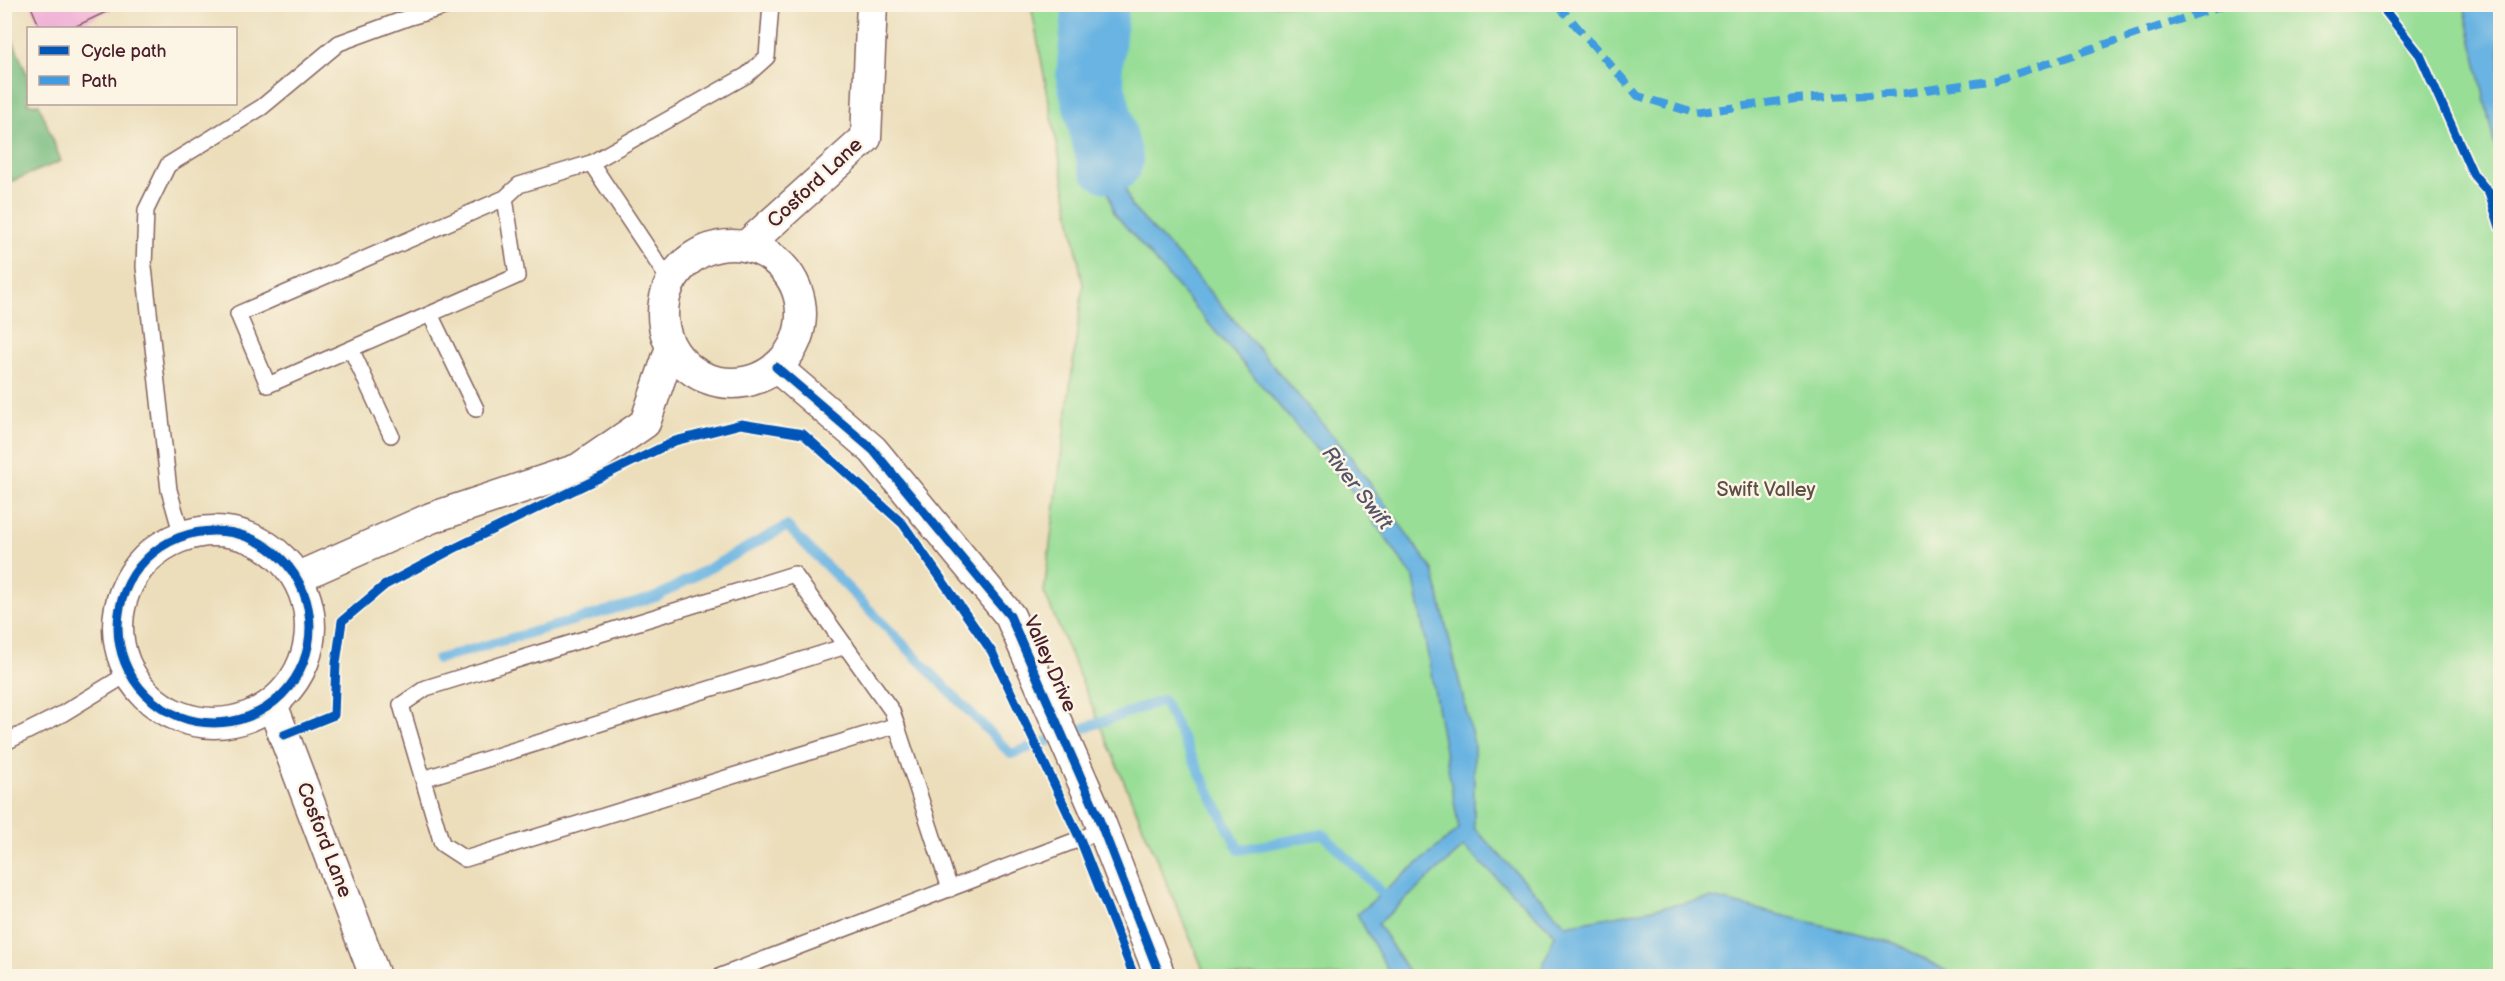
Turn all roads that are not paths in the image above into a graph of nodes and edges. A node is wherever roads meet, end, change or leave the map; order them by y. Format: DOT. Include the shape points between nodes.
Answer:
graph roads {
  1 [pos="771,4"];
  2 [pos="872,4"];
  3 [pos="451,5"];
  4 [pos="591,164"];
  5 [pos="505,198"];
  6 [pos="746,246"];
  7 [pos="671,282"];
  8 [pos="430,314"];
  9 [pos="671,347"];
  10 [pos="351,349"];
  11 [pos="776,367"];
  12 [pos="476,409"];
  13 [pos="391,435"];
  14 [pos="182,536"];
  15 [pos="298,578"];
  16 [pos="846,646"];
  17 [pos="129,673"];
  18 [pos="273,704"];
  19 [pos="897,725"];
  20 [pos="4,743"];
  21 [pos="423,779"];
  22 [pos="1103,830"];
  23 [pos="950,889"];
  24 [pos="375,976"];
  25 [pos="720,976"];
  26 [pos="1160,976"];
  1 -- 4 [label="lane" via="767,57 747,75"];
  2 -- 6 [label="street, Cosford Lane" via="866,138"];
  3 -- 14 [label="lane" via="339,43 262,107 168,165 146,210 144,267 169,490"];
  4 -- 5 [label="lane" via="519,185"];
  4 -- 7 [label="lane"];
  5 -- 8 [label="lane" via="517,276"];
  5 -- 10 [label="lane" via="238,314 268,385"];
  6 -- 7 [label="street, Cosford Lane" via="723,246 702,252 684,265"];
  6 -- 11 [label="street, Cosford Lane" via="766,254 783,268 795,286 801,308 800,330 791,350"];
  7 -- 9 [label="street, Cosford Lane" via="664,304 664,326"];
  8 -- 10 [label="lane"];
  8 -- 12 [label="lane"];
  9 -- 11 [label="street, Cosford Lane" via="699,375 718,382 759,378"];
  9 -- 15 [label="street" via="645,423 578,469 431,518"];
  10 -- 13 [label="lane"];
  11 -- 22 [label="street, Valley Drive" via="873,450 1010,616"];
  14 -- 15 [label="street" via="214,530 248,536 276,552"];
  14 -- 17 [label="street" via="153,552 131,577 119,609 118,642"];
  15 -- 18 [label="street" via="308,604 311,631 306,659 293,684"];
  16 -- 19 [label="lane" via="892,711"];
  16 -- 21 [label="lane"];
  16 -- 21 [label="lane" via="795,574 426,688 401,705"];
  17 -- 18 [label="street" via="149,699 178,717 210,724 243,720"];
  17 -- 20 [label="lane" via="62,714"];
  18 -- 24 [label="street, Cosford Lane"];
  19 -- 21 [label="lane" via="465,859 442,844"];
  19 -- 23 [label="lane"];
  22 -- 23 [label="lane"];
  22 -- 26 [label="street, Valley Drive"];
  23 -- 25 [label="lane"];
}
